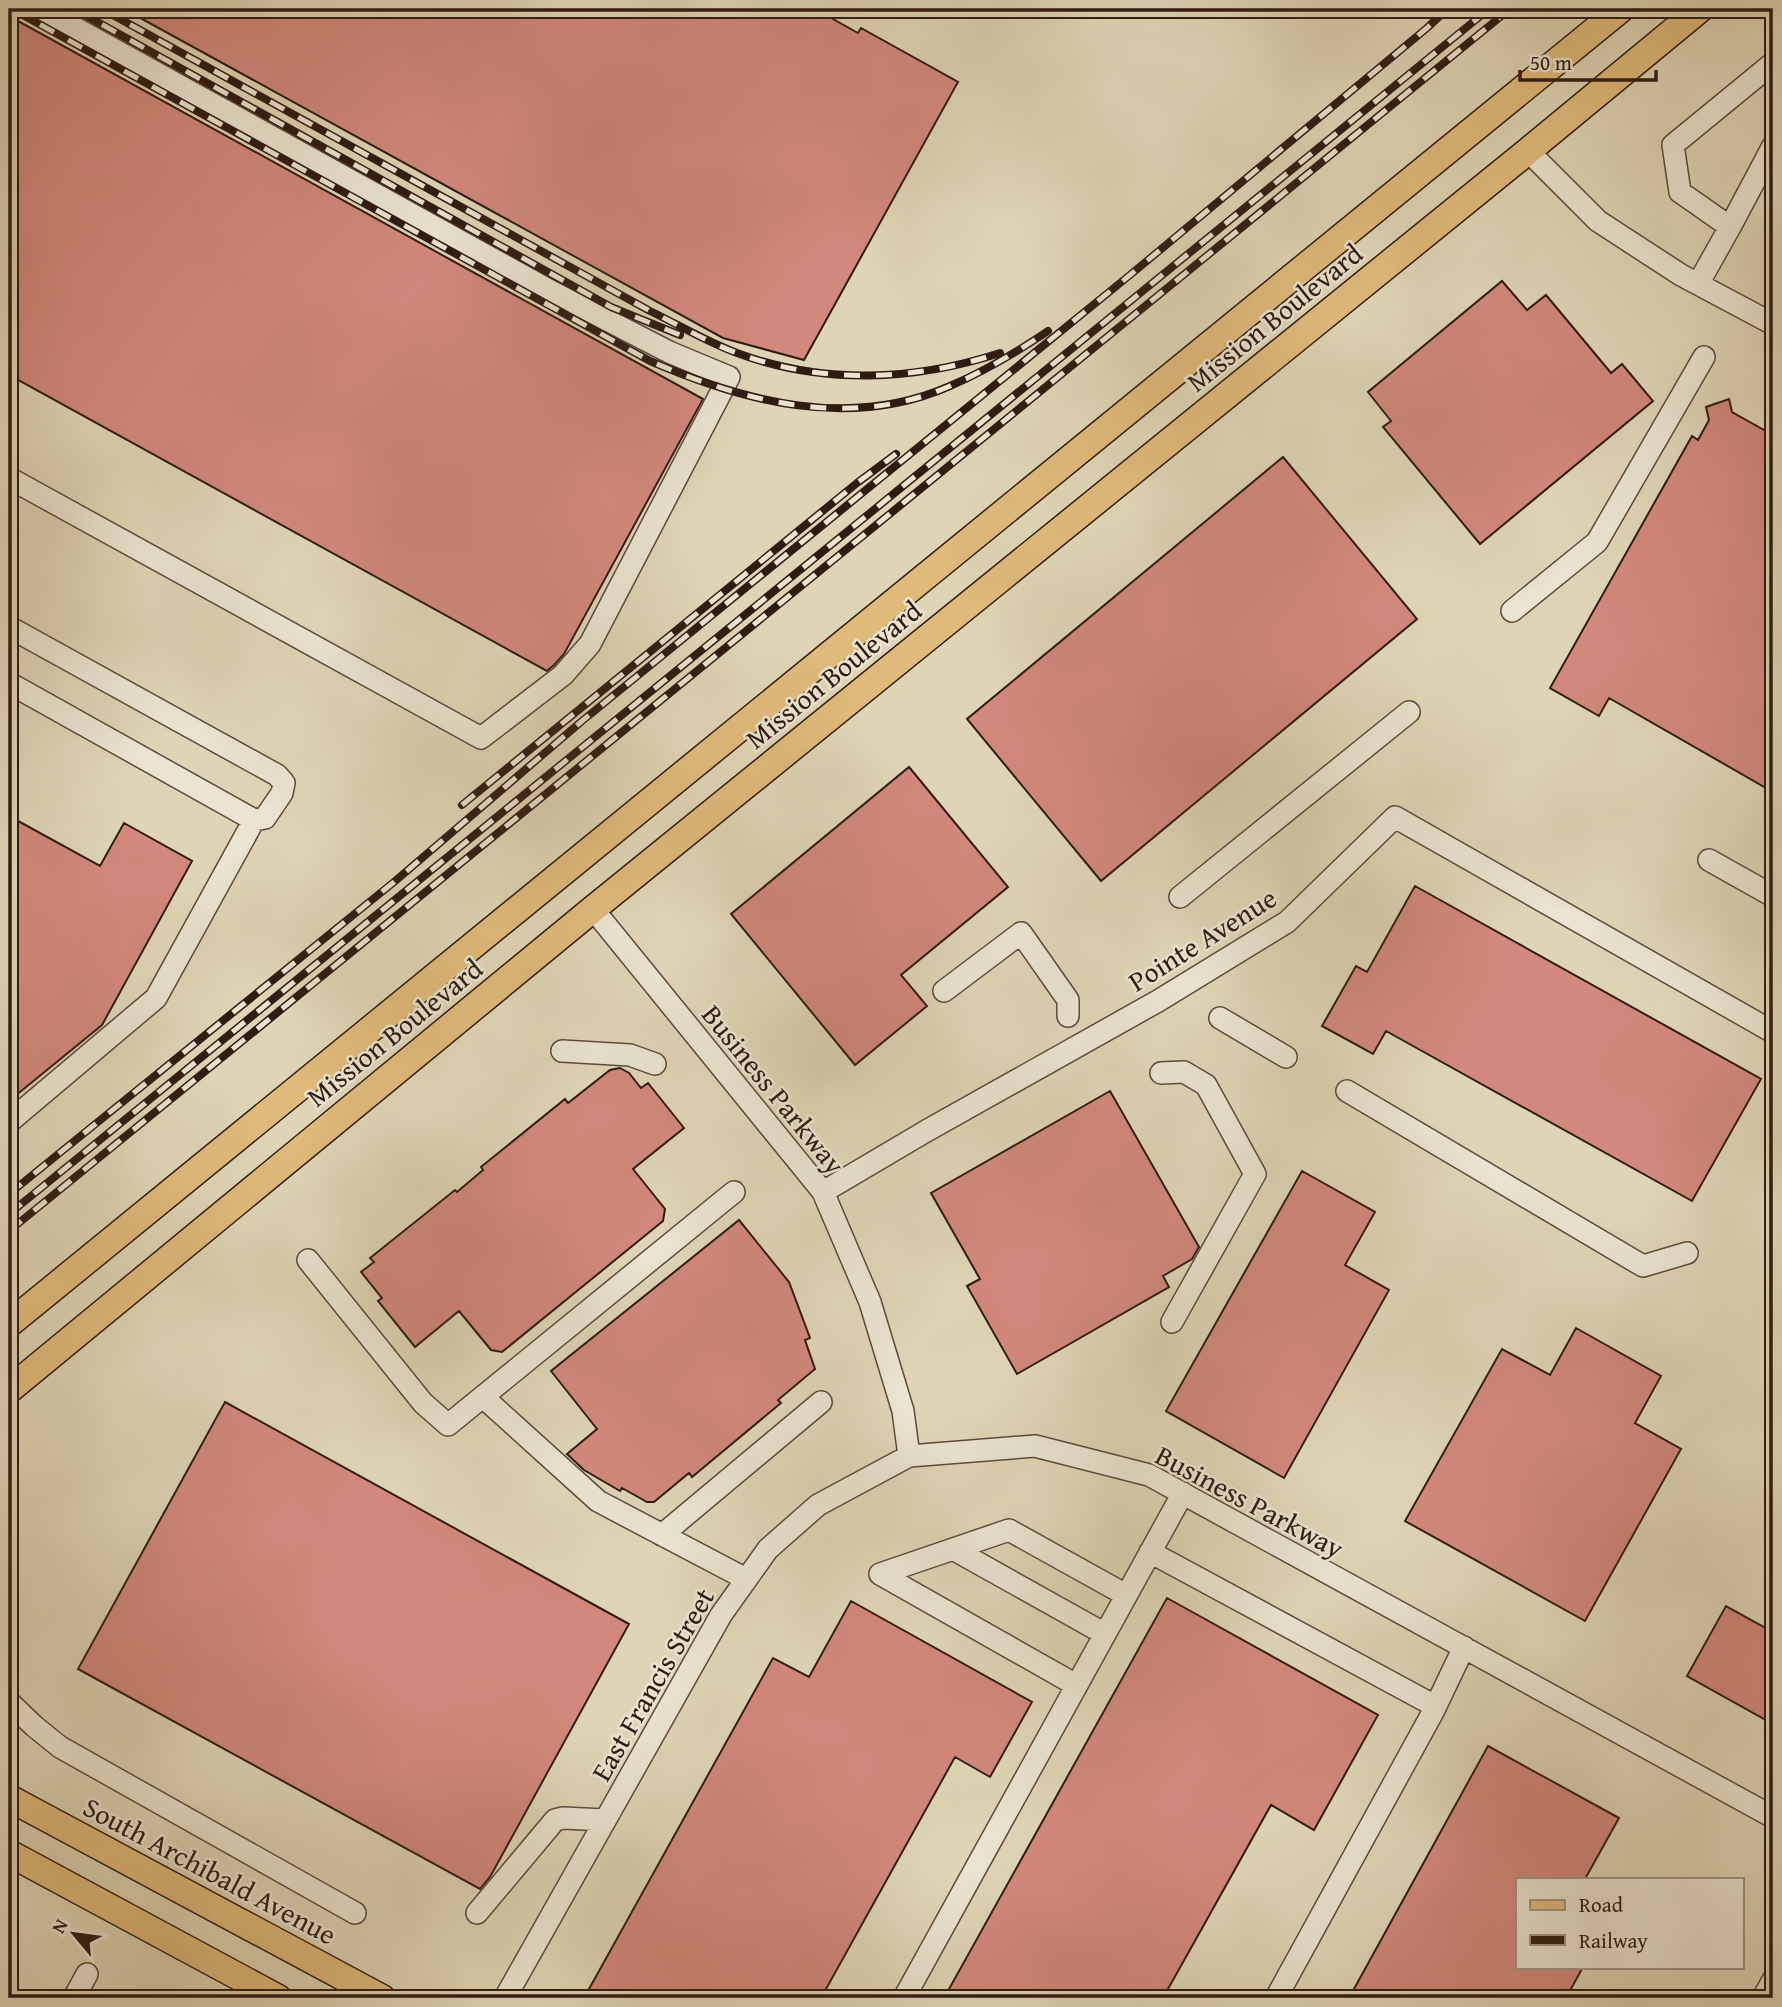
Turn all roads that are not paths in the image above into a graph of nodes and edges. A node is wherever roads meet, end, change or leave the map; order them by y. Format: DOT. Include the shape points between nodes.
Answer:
graph roads {
  1 [pos="41,9"];
  2 [pos="1620,9"];
  3 [pos="1700,9"];
  4 [pos="1773,63"];
  5 [pos="1773,146"];
  6 [pos="1528,151"];
  7 [pos="1730,227"];
  8 [pos="1698,284"];
  9 [pos="1773,324"];
  10 [pos="1704,357"];
  11 [pos="9,478"];
  12 [pos="1512,611"];
  13 [pos="9,627"];
  14 [pos="9,683"];
  15 [pos="1409,712"];
  16 [pos="254,820"];
  17 [pos="1709,860"];
  18 [pos="1773,896"];
  19 [pos="1180,897"];
  20 [pos="593,909"];
  21 [pos="944,991"];
  22 [pos="1068,1016"];
  23 [pos="1220,1018"];
  24 [pos="1773,1032"];
  25 [pos="562,1051"];
  26 [pos="1286,1057"];
  27 [pos="655,1064"];
  28 [pos="1161,1073"];
  29 [pos="1347,1091"];
  30 [pos="9,1122"];
  31 [pos="734,1192"];
  32 [pos="822,1192"];
  33 [pos="1687,1253"];
  34 [pos="308,1259"];
  35 [pos="1172,1321"];
  36 [pos="9,1324"];
  37 [pos="9,1391"];
  38 [pos="483,1396"];
  39 [pos="821,1402"];
  40 [pos="909,1456"];
  41 [pos="1182,1493"];
  42 [pos="663,1535"];
  43 [pos="953,1549"];
  44 [pos="1150,1552"];
  45 [pos="746,1580"];
  46 [pos="1126,1595"];
  47 [pos="1105,1634"];
  48 [pos="1464,1647"];
  49 [pos="1076,1685"];
  50 [pos="9,1702"];
  51 [pos="1435,1706"];
  52 [pos="9,1798"];
  53 [pos="1773,1816"];
  54 [pos="605,1820"];
  55 [pos="9,1853"];
  56 [pos="355,1913"];
  57 [pos="477,1913"];
  58 [pos="87,1974"];
  59 [pos="1773,1980"];
  60 [pos="74,1998"];
  61 [pos="278,1998"];
  62 [pos="382,1998"];
  63 [pos="505,1998"];
  64 [pos="904,1998"];
  65 [pos="1276,1998"];
  66 [pos="1763,1998"];
  1 -- 11 [label="street" via="545,288 669,352 729,377 590,644 563,675 481,738"];
  2 -- 36 [label="main road, Mission Boulevard"];
  3 -- 6 [label="main road, Mission Boulevard"];
  4 -- 7 [label="street" via="1673,145 1680,192"];
  5 -- 7 [label="street"];
  6 -- 8 [label="street" via="1598,221"];
  6 -- 20 [label="main road, Mission Boulevard"];
  7 -- 8 [label="street"];
  8 -- 9 [label="street"];
  10 -- 12 [label="street" via="1597,542"];
  13 -- 16 [label="street" via="277,775 284,783 282,793 265,818"];
  14 -- 16 [label="street"];
  15 -- 19 [label="street"];
  16 -- 30 [label="street" via="156,998"];
  17 -- 18 [label="street"];
  20 -- 32 [label="street, Business Parkway"];
  20 -- 37 [label="main road, Mission Boulevard"];
  21 -- 22 [label="street" via="1021,933 1068,1000"];
  23 -- 26 [label="street"];
  24 -- 32 [label="street, Pointe Avenue" via="1395,817 1287,922 1158,1001"];
  25 -- 27 [label="street" via="630,1055"];
  28 -- 35 [label="street" via="1184,1072 1206,1085 1255,1174"];
  29 -- 33 [label="street" via="1643,1266"];
  31 -- 38 [label="street"];
  32 -- 40 [label="street, Business Parkway" via="870,1302 904,1411"];
  34 -- 38 [label="street" via="424,1403 449,1425"];
  38 -- 42 [label="street" via="598,1501"];
  39 -- 42 [label="street"];
  40 -- 41 [label="street, Business Parkway" via="1035,1446 1149,1475"];
  40 -- 45 [label="street, East Francis Street" via="818,1505 768,1549"];
  41 -- 44 [label="street"];
  41 -- 48 [label="street, Business Parkway"];
  42 -- 45 [label="street"];
  43 -- 46 [label="street" via="1009,1530"];
  43 -- 47 [label="street"];
  43 -- 49 [label="street" via="880,1574"];
  44 -- 46 [label="street"];
  44 -- 51 [label="street"];
  45 -- 54 [label="street, East Francis Street" via="721,1615"];
  46 -- 47 [label="street"];
  47 -- 49 [label="street"];
  48 -- 51 [label="street"];
  48 -- 53 [label="street, Business Parkway"];
  49 -- 64 [label="street"];
  50 -- 56 [label="street" via="60,1747"];
  51 -- 65 [label="street"];
  52 -- 62 [label="main road, South Archibald Avenue"];
  54 -- 57 [label="street" via="555,1820"];
  54 -- 63 [label="street, East Francis Street"];
  55 -- 61 [label="main road"];
  58 -- 60 [label="street"];
  59 -- 66 [label="street"];
}
